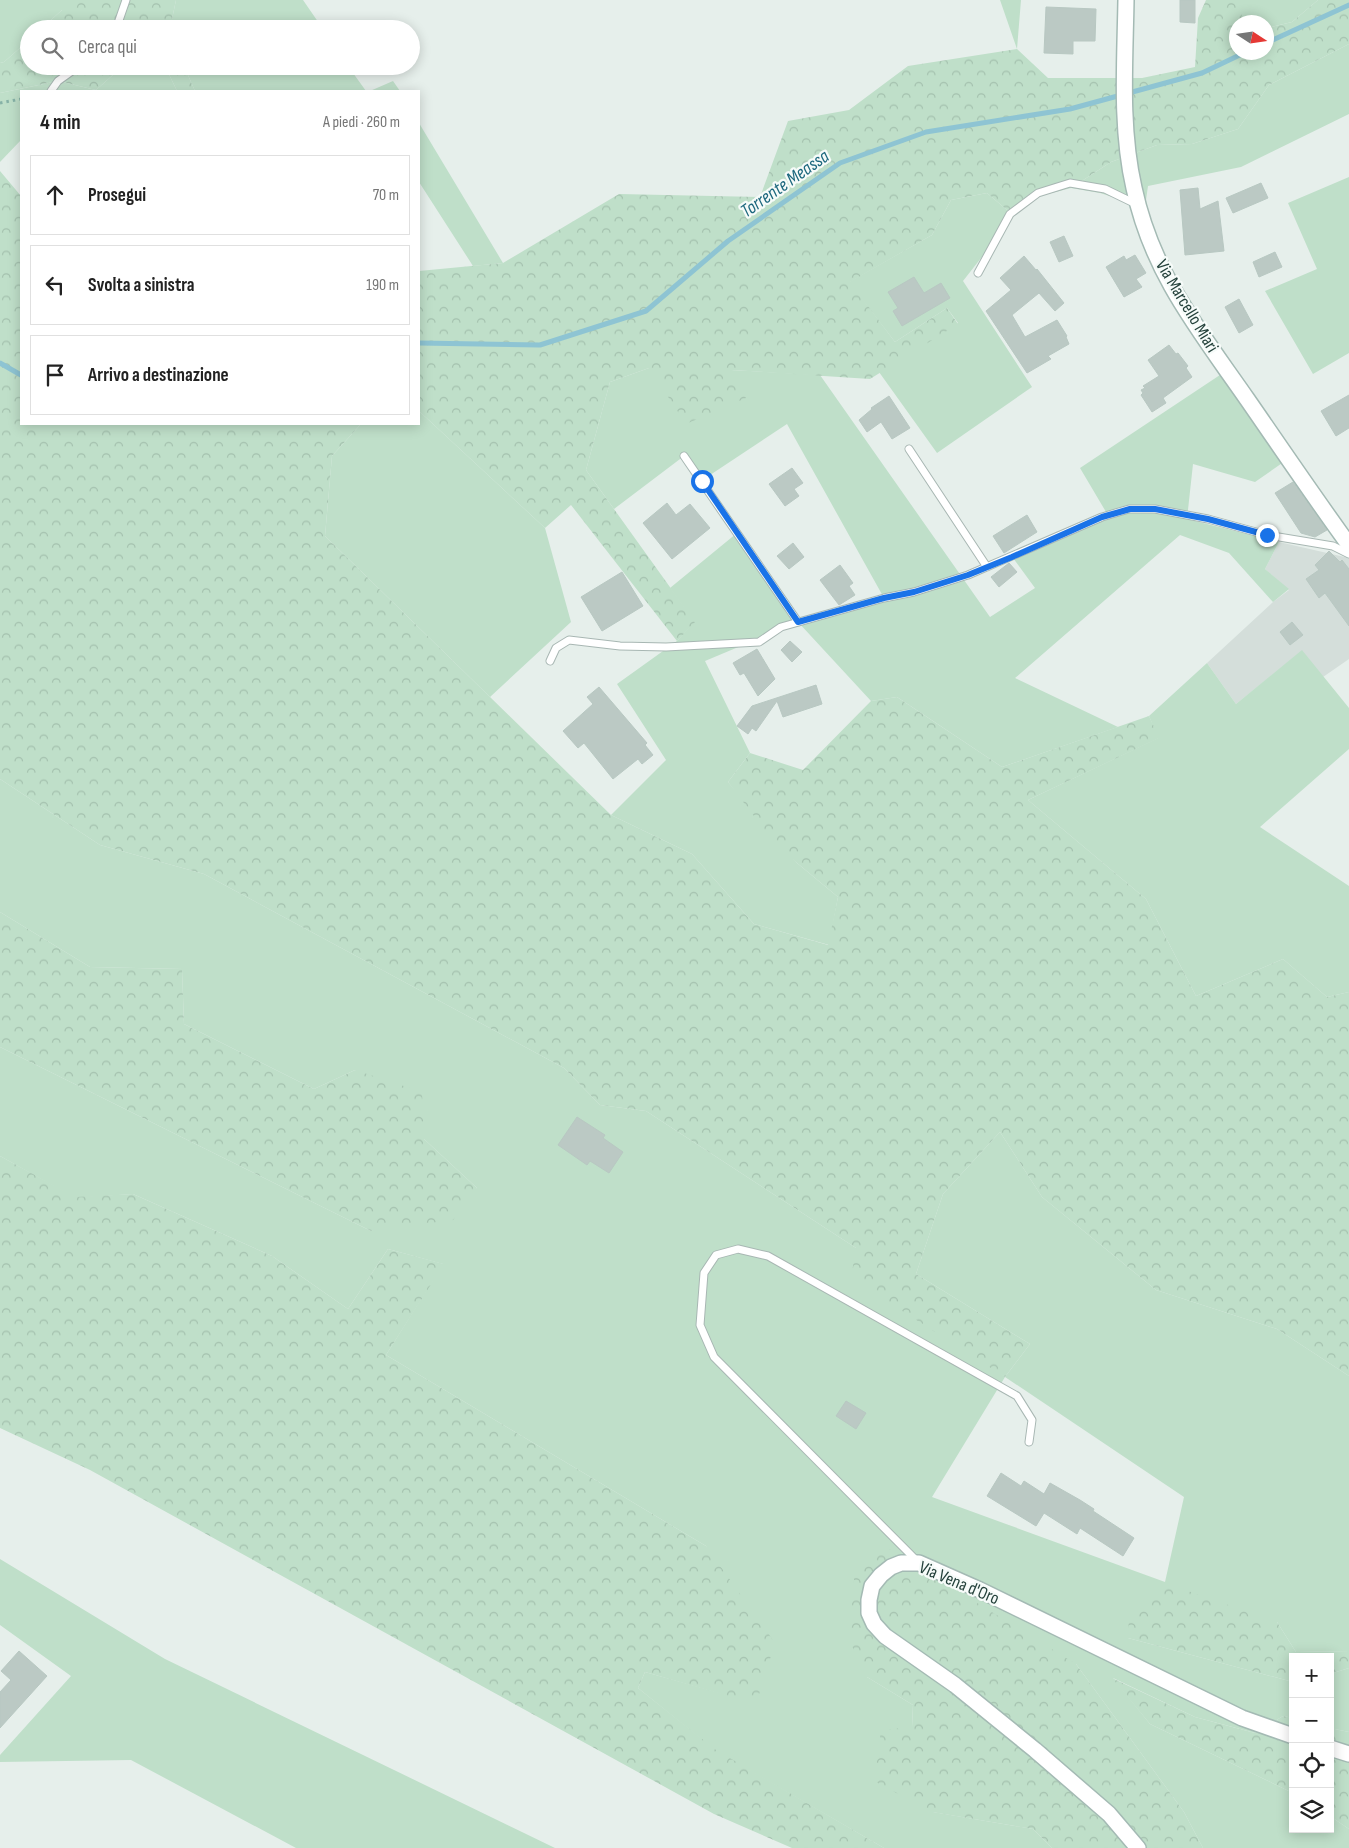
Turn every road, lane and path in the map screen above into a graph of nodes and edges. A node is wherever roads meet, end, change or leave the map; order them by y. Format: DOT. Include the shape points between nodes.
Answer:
graph roads {
  1 [pos="126,0"];
  2 [pos="1126,0"];
  3 [pos="119,20"];
  4 [pos="66,75"];
  5 [pos="52,90"];
  6 [pos="20,99"];
  7 [pos="0,103"];
  8 [pos="1138,205"];
  9 [pos="978,273"];
  10 [pos="909,449"];
  11 [pos="684,456"];
  12 [pos="1349,545"];
  13 [pos="1349,554"];
  14 [pos="987,567"];
  15 [pos="798,622"];
  16 [pos="550,662"];
  17 [pos="1029,1442"];
  18 [pos="919,1563"];
  19 [pos="1289,1735"];
  20 [pos="1334,1749"];
  21 [pos="1349,1754"];
  22 [pos="1138,1848"];
  1 -- 3 [label="lane"];
  2 -- 8 [label="street, Via Marcello Miari" via="1125,115"];
  4 -- 5 [label="lane"];
  6 -- 7 [label="path"];
  8 -- 9 [label="lane" via="1105,189 1070,183 1038,193 1010,214"];
  8 -- 12 [label="street, Via Marcello Miari" via="1152,247 1184,310"];
  10 -- 14 [label="lane"];
  11 -- 15 [label="lane"];
  13 -- 14 [label="lane" via="1333,546 1267,535 1208,519 1155,509 1130,509 1102,517"];
  14 -- 15 [label="lane" via="914,592"];
  15 -- 16 [label="lane" via="781,627 759,642 732,645 629,646 569,640 556,648"];
  17 -- 18 [label="lane" via="1032,1420 1017,1396 768,1256 738,1248 716,1255 704,1273 700,1325 714,1357"];
  18 -- 19 [label="street, Via Vena d'Oro" via="1242,1718"];
  18 -- 22 [label="street, Via Vena d'Oro" via="890,1567 872,1586 869,1613 874,1624 885,1636 955,1685 1034,1750 1109,1814"];
  20 -- 21 [label="street"];
}
